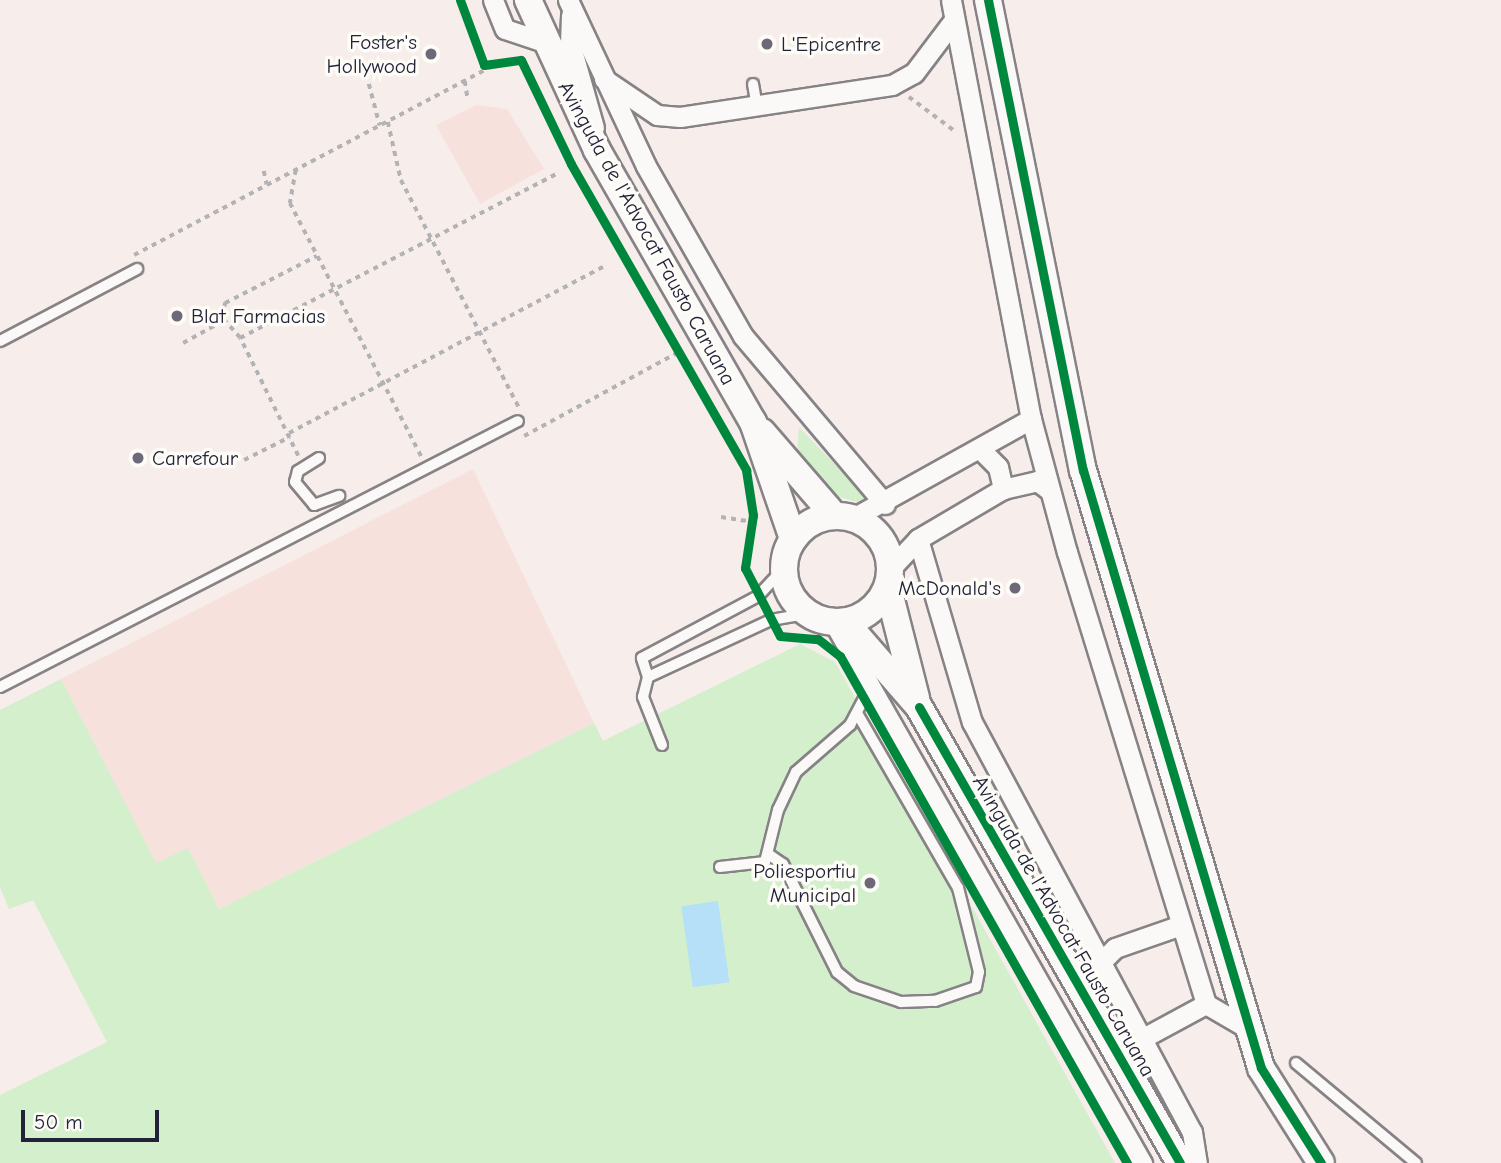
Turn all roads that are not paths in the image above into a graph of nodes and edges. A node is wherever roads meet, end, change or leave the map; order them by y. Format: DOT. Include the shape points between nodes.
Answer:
graph roads {
  1 [pos="493,0"];
  2 [pos="528,0"];
  3 [pos="988,0"];
  4 [pos="569,6"];
  5 [pos="953,10"];
  6 [pos="544,42"];
  7 [pos="602,77"];
  8 [pos="753,84"];
  9 [pos="757,107"];
  10 [pos="597,150"];
  11 [pos="137,269"];
  12 [pos="0,341"];
  13 [pos="522,419"];
  14 [pos="1031,419"];
  15 [pos="753,422"];
  16 [pos="980,449"];
  17 [pos="319,457"];
  18 [pos="1003,489"];
  19 [pos="1049,490"];
  20 [pos="339,496"];
  21 [pos="886,503"];
  22 [pos="844,517"];
  23 [pos="793,539"];
  24 [pos="918,539"];
  25 [pos="783,569"];
  26 [pos="889,578"];
  27 [pos="806,614"];
  28 [pos="840,623"];
  29 [pos="648,677"];
  30 [pos="871,677"];
  31 [pos="0,687"];
  32 [pos="866,705"];
  33 [pos="888,707"];
  34 [pos="919,707"];
  35 [pos="858,715"];
  36 [pos="662,745"];
  37 [pos="768,854"];
  38 [pos="720,867"];
  39 [pos="1178,926"];
  40 [pos="1103,960"];
  41 [pos="1206,1004"];
  42 [pos="1249,1029"];
  43 [pos="1143,1038"];
  44 [pos="1297,1063"];
  45 [pos="1142,1163"];
  46 [pos="1180,1163"];
  47 [pos="1197,1163"];
  48 [pos="1321,1163"];
  49 [pos="1416,1163"];
  1 -- 6 [label="street" via="505,29"];
  2 -- 6 [label="street, Avinguda de l'Advocat Fausto Caruana"];
  3 -- 42 [label="street" via="1067,409"];
  4 -- 7 [label="street, Avinguda de l'Advocat Fausto Caruana"];
  4 -- 10 [label="street" via="570,43 589,95"];
  5 -- 9 [label="street" via="914,73 892,85"];
  5 -- 14 [label="street"];
  6 -- 10 [label="street, Avinguda de l'Advocat Fausto Caruana"];
  7 -- 9 [label="street" via="657,115"];
  7 -- 21 [label="street, Avinguda de l'Advocat Fausto Caruana" via="743,336"];
  8 -- 9 [label="lane"];
  10 -- 15 [label="street, Avinguda de l'Advocat Fausto Caruana"];
  11 -- 12 [label="lane"];
  13 -- 31 [label="lane"];
  14 -- 16 [label="street"];
  14 -- 19 [label="street"];
  15 -- 22 [label="street, Avinguda de l'Advocat Fausto Caruana"];
  15 -- 23 [label="street, Avinguda de l'Advocat Fausto Caruana"];
  16 -- 18 [label="street" via="998,467"];
  16 -- 21 [label="street"];
  17 -- 20 [label="lane" via="303,467 295,482 305,500 314,505"];
  18 -- 19 [label="street" via="1037,481"];
  18 -- 24 [label="street"];
  19 -- 39 [label="street"];
  21 -- 22 [label="street"];
  22 -- 23 [label="street" via="811,522"];
  22 -- 26 [label="street" via="874,530"];
  23 -- 25 [label="street"];
  24 -- 26 [label="street"];
  24 -- 40 [label="street" via="972,722"];
  25 -- 27 [label="street" via="789,594"];
  25 -- 29 [label="lane" via="758,596 642,658"];
  26 -- 28 [label="street" via="872,612"];
  26 -- 34 [label="street, Avinguda de l'Advocat Fausto Caruana"];
  27 -- 28 [label="street"];
  27 -- 29 [label="lane" via="771,620"];
  28 -- 30 [label="street, Avinguda de l'Advocat Fausto Caruana"];
  28 -- 34 [label="street, Avinguda de l'Advocat Fausto Caruana"];
  29 -- 36 [label="lane" via="643,697"];
  30 -- 32 [label="lane"];
  30 -- 33 [label="street, Avinguda de l'Advocat Fausto Caruana"];
  32 -- 33 [label="lane"];
  32 -- 35 [label="lane"];
  33 -- 45 [label="street, Avinguda de l'Advocat Fausto Caruana"];
  34 -- 46 [label="street, Avinguda de l'Advocat Fausto Caruana"];
  35 -- 37 [label="lane" via="796,772 778,810"];
  35 -- 37 [label="lane" via="958,888 979,972 976,987 935,1001 901,1002 854,986 837,972 783,864"];
  37 -- 38 [label="lane" via="765,862"];
  39 -- 40 [label="street" via="1115,948"];
  39 -- 41 [label="street"];
  40 -- 43 [label="street"];
  41 -- 42 [label="street"];
  41 -- 43 [label="street"];
  42 -- 48 [label="street" via="1261,1068"];
  43 -- 47 [label="street" via="1192,1132"];
  44 -- 49 [label="lane"];
}
